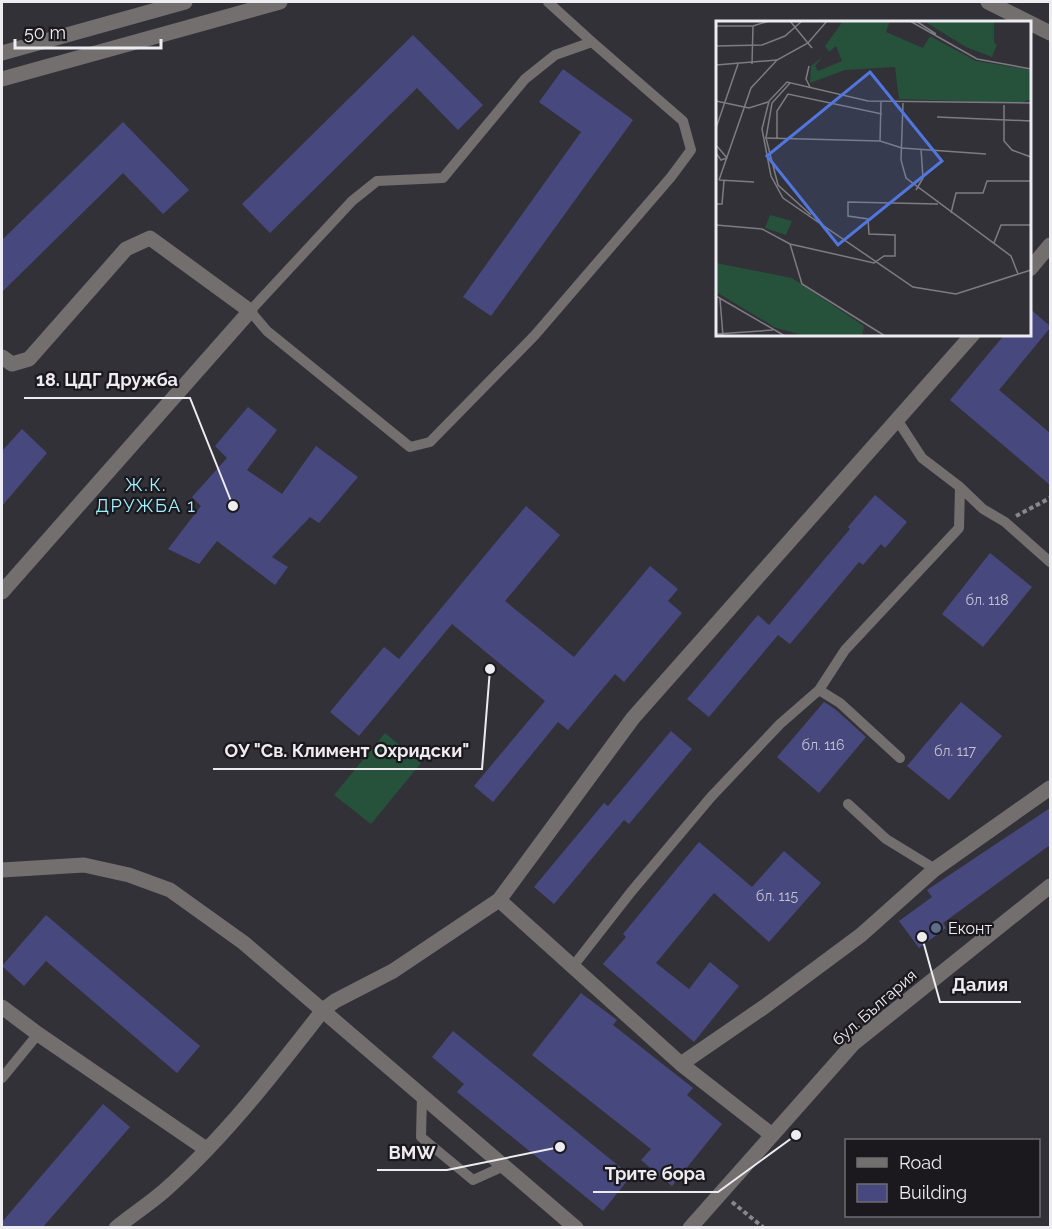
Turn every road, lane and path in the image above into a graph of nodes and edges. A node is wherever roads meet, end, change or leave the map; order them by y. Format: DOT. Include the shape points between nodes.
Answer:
graph roads {
  1 [pos="185,2"];
  2 [pos="280,2"];
  3 [pos="548,2"];
  4 [pos="988,2"];
  5 [pos="1026,21"];
  6 [pos="1031,24"];
  7 [pos="1050,33"];
  8 [pos="592,42"];
  9 [pos="2,53"];
  10 [pos="2,79"];
  11 [pos="1048,252"];
  12 [pos="1031,267"];
  13 [pos="250,311"];
  14 [pos="971,336"];
  15 [pos="2,357"];
  16 [pos="898,421"];
  17 [pos="960,487"];
  18 [pos="1050,498"];
  19 [pos="1005,522"];
  20 [pos="1050,562"];
  21 [pos="2,592"];
  22 [pos="819,690"];
  23 [pos="900,758"];
  24 [pos="1050,788"];
  25 [pos="848,804"];
  26 [pos="935,869"];
  27 [pos="2,870"];
  28 [pos="1050,886"];
  29 [pos="499,900"];
  30 [pos="574,965"];
  31 [pos="2,1007"];
  32 [pos="323,1010"];
  33 [pos="38,1034"];
  34 [pos="681,1064"];
  35 [pos="2,1078"];
  36 [pos="422,1095"];
  37 [pos="772,1136"];
  38 [pos="207,1149"];
  39 [pos="504,1166"];
  40 [pos="722,1194"];
  41 [pos="116,1227"];
  42 [pos="576,1227"];
  43 [pos="690,1227"];
  44 [pos="764,1227"];
  1 -- 9 [label="street"];
  2 -- 10 [label="street"];
  3 -- 8 [label="lane"];
  4 -- 5 [label="street"];
  6 -- 7 [label="street"];
  8 -- 13 [label="lane" via="555,55 525,79 443,178 377,181 352,201"];
  8 -- 13 [label="lane" via="683,121 691,150 535,335 430,442 410,447 267,331"];
  11 -- 12 [label="street"];
  13 -- 15 [label="street" via="150,238 126,249 29,359 12,364"];
  13 -- 21 [label="street"];
  14 -- 16 [label="street"];
  16 -- 17 [label="lane" via="922,458"];
  16 -- 29 [label="street" via="633,718"];
  17 -- 19 [label="lane" via="983,509"];
  17 -- 22 [label="lane" via="959,528 845,650"];
  18 -- 19 [label="path"];
  19 -- 20 [label="lane"];
  22 -- 23 [label="lane" via="840,703"];
  22 -- 30 [label="lane" via="780,724 711,797"];
  24 -- 26 [label="street"];
  25 -- 26 [label="lane" via="886,839"];
  26 -- 34 [label="street" via="861,935"];
  27 -- 32 [label="street" via="84,865 170,890 244,943"];
  28 -- 37 [label="street, бул. България" via="853,1044"];
  29 -- 30 [label="street"];
  29 -- 32 [label="street" via="393,971"];
  30 -- 34 [label="street"];
  31 -- 33 [label="street"];
  32 -- 36 [label="street"];
  32 -- 38 [label="street"];
  33 -- 35 [label="lane"];
  33 -- 38 [label="street"];
  34 -- 37 [label="street"];
  36 -- 39 [label="street"];
  36 -- 39 [label="lane" via="421,1137 473,1180"];
  37 -- 40 [label="street, бул. България"];
  38 -- 41 [label="street" via="164,1191"];
  39 -- 42 [label="street"];
  40 -- 43 [label="street, бул. България"];
  40 -- 44 [label="path"];
}
